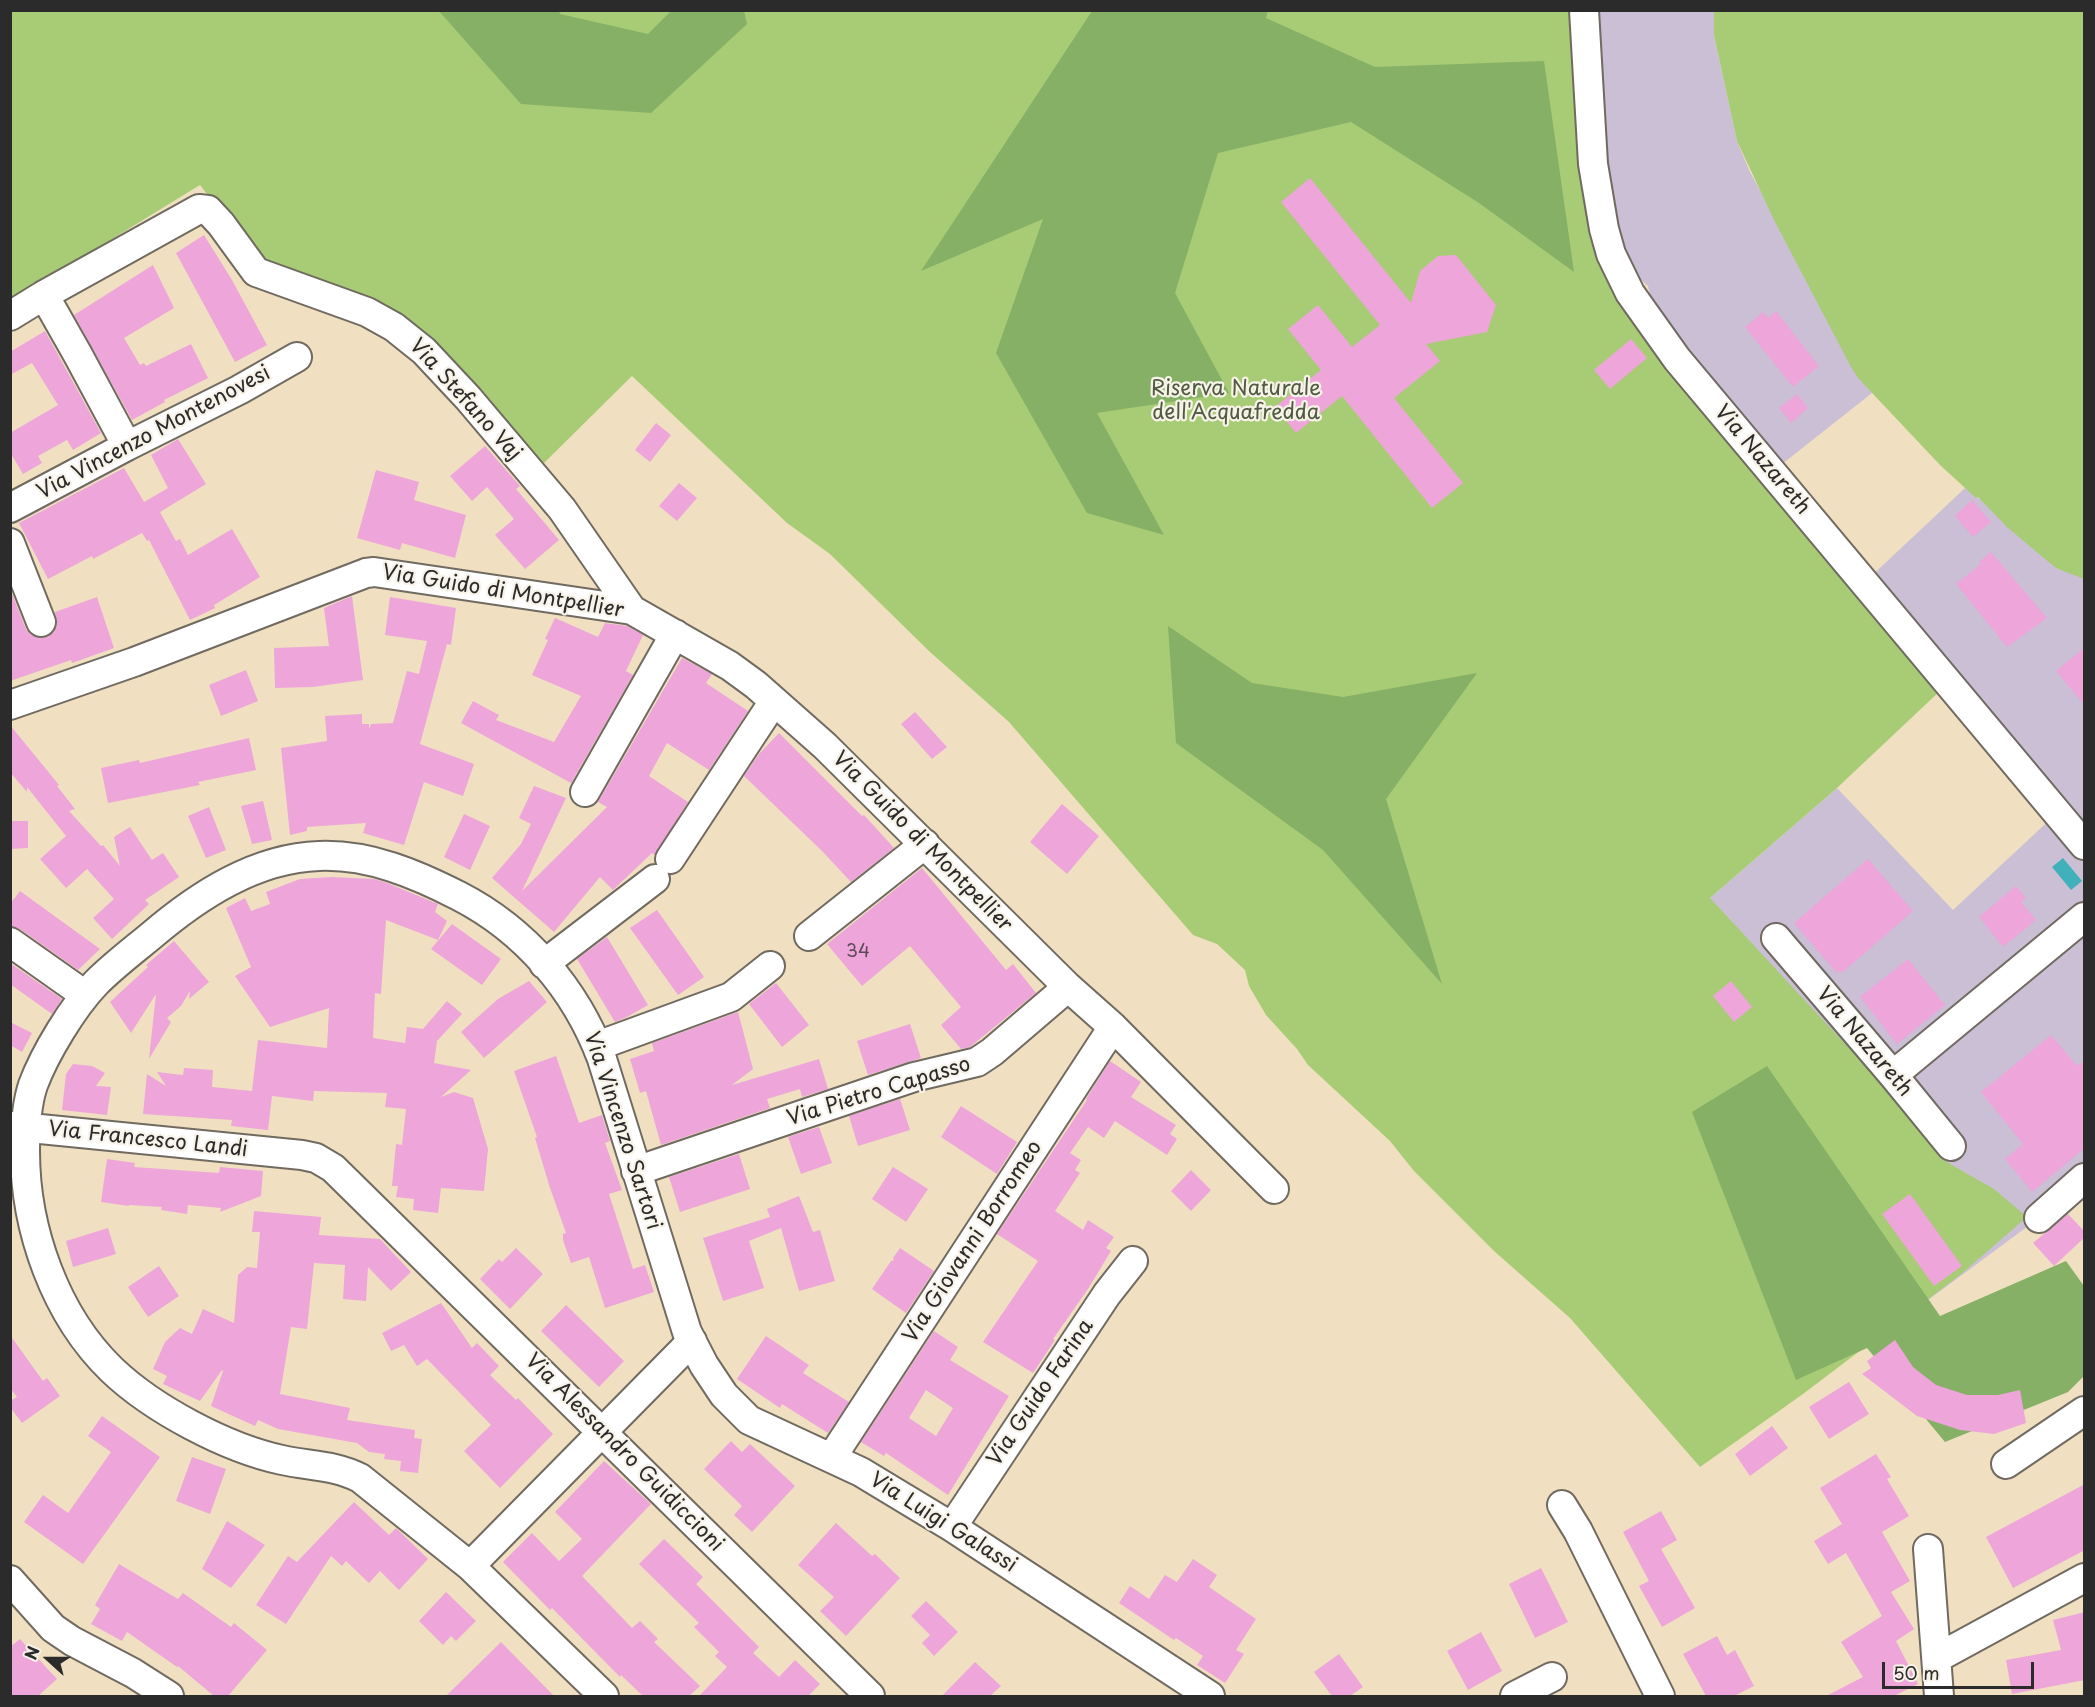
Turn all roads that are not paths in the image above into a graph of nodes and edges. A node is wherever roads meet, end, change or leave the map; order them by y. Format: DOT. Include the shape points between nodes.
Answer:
graph roads {
  1 [pos="1584,10"];
  2 [pos="44,295"];
  3 [pos="10,316"];
  4 [pos="297,357"];
  5 [pos="127,446"];
  6 [pos="10,508"];
  7 [pos="10,543"];
  8 [pos="632,610"];
  9 [pos="41,622"];
  10 [pos="675,634"];
  11 [pos="774,701"];
  12 [pos="10,705"];
  13 [pos="585,792"];
  14 [pos="925,844"];
  15 [pos="2085,845"];
  16 [pos="2085,917"];
  17 [pos="809,936"];
  18 [pos="1776,938"];
  19 [pos="10,942"];
  20 [pos="544,964"];
  21 [pos="770,966"];
  22 [pos="1068,987"];
  23 [pos="86,995"];
  24 [pos="1113,1027"];
  25 [pos="597,1046"];
  26 [pos="1893,1075"];
  27 [pos="18,1127"];
  28 [pos="1951,1146"];
  29 [pos="636,1171"];
  30 [pos="2085,1178"];
  31 [pos="1274,1189"];
  32 [pos="377,1210"];
  33 [pos="2039,1218"];
  34 [pos="1133,1262"];
  35 [pos="692,1341"];
  36 [pos="2085,1411"];
  37 [pos="601,1431"];
  38 [pos="832,1457"];
  39 [pos="2006,1464"];
  40 [pos="1562,1505"];
  41 [pos="952,1527"];
  42 [pos="1928,1549"];
  43 [pos="470,1566"];
  44 [pos="2085,1578"];
  45 [pos="10,1580"];
  46 [pos="1937,1658"];
  47 [pos="1552,1677"];
  48 [pos="169,1696"];
  49 [pos="604,1696"];
  50 [pos="870,1696"];
  51 [pos="1210,1696"];
  52 [pos="1515,1696"];
  53 [pos="1660,1696"];
  54 [pos="1939,1696"];
  1 -- 15 [label="street, Via Nazareth" via="1600,214 1611,254 1630,293 1677,359"];
  2 -- 3 [label="street, Via Stefano Vaj"];
  2 -- 5 [label="street"];
  2 -- 8 [label="street, Via Stefano Vaj" via="199,209 209,210 256,272 367,312 424,351 562,509"];
  4 -- 5 [label="street, Via Vincenzo Montenovesi"];
  5 -- 6 [label="street, Via Vincenzo Montenovesi"];
  7 -- 9 [label="street"];
  8 -- 10 [label="street, Via Guido di Montpellier"];
  8 -- 12 [label="street, Via Guido di Montpellier" via="366,573"];
  10 -- 11 [label="street, Via Guido di Montpellier" via="730,666"];
  10 -- 13 [label="street"];
  11 -- 14 [label="street, Via Guido di Montpellier"];
  11 -- 20 [label="street" via="663,869"];
  14 -- 17 [label="street"];
  14 -- 22 [label="street, Via Guido di Montpellier"];
  16 -- 26 [label="street"];
  18 -- 26 [label="street, Via Nazareth"];
  19 -- 23 [label="street"];
  20 -- 23 [label="street, Via Vincenzo Sartori" via="506,925 434,883 360,858 310,856 241,876 212,891 162,926"];
  20 -- 25 [label="street, Via Vincenzo Sartori" via="571,997"];
  21 -- 25 [label="street" via="731,998"];
  22 -- 24 [label="street, Via Guido di Montpellier"];
  22 -- 29 [label="street, Via Pietro Capasso" via="977,1062 920,1075"];
  23 -- 27 [label="street, Via Vincenzo Sartori" via="39,1070"];
  24 -- 31 [label="street, Via Guido di Montpellier"];
  24 -- 38 [label="street, Via Giovanni Borromeo"];
  25 -- 29 [label="street, Via Vincenzo Sartori"];
  26 -- 28 [label="street, Via Nazareth"];
  27 -- 32 [label="street, Via Francesco Landi" via="311,1157 343,1176"];
  27 -- 43 [label="street, Via Vincenzo Sartori" via="28,1199 43,1257 60,1298 90,1345 112,1370 165,1410 215,1436 280,1460 334,1468 360,1478"];
  29 -- 35 [label="street, Via Vincenzo Sartori"];
  30 -- 33 [label="street"];
  32 -- 37 [label="street, Via Alessandro Guidiccioni"];
  34 -- 41 [label="street, Via Guido Farina" via="1107,1294"];
  35 -- 37 [label="street"];
  35 -- 38 [label="street, Via Luigi Galassi" via="724,1395 749,1420"];
  36 -- 39 [label="street"];
  37 -- 43 [label="street"];
  37 -- 50 [label="street, Via Alessandro Guidiccioni"];
  38 -- 41 [label="street, Via Luigi Galassi"];
  40 -- 53 [label="street"];
  41 -- 51 [label="street, Via Luigi Galassi"];
  42 -- 46 [label="street"];
  43 -- 49 [label="street, Via Vincenzo Sartori"];
  44 -- 46 [label="street"];
  45 -- 48 [label="street" via="53,1628"];
  46 -- 54 [label="street"];
  47 -- 52 [label="street"];
}
